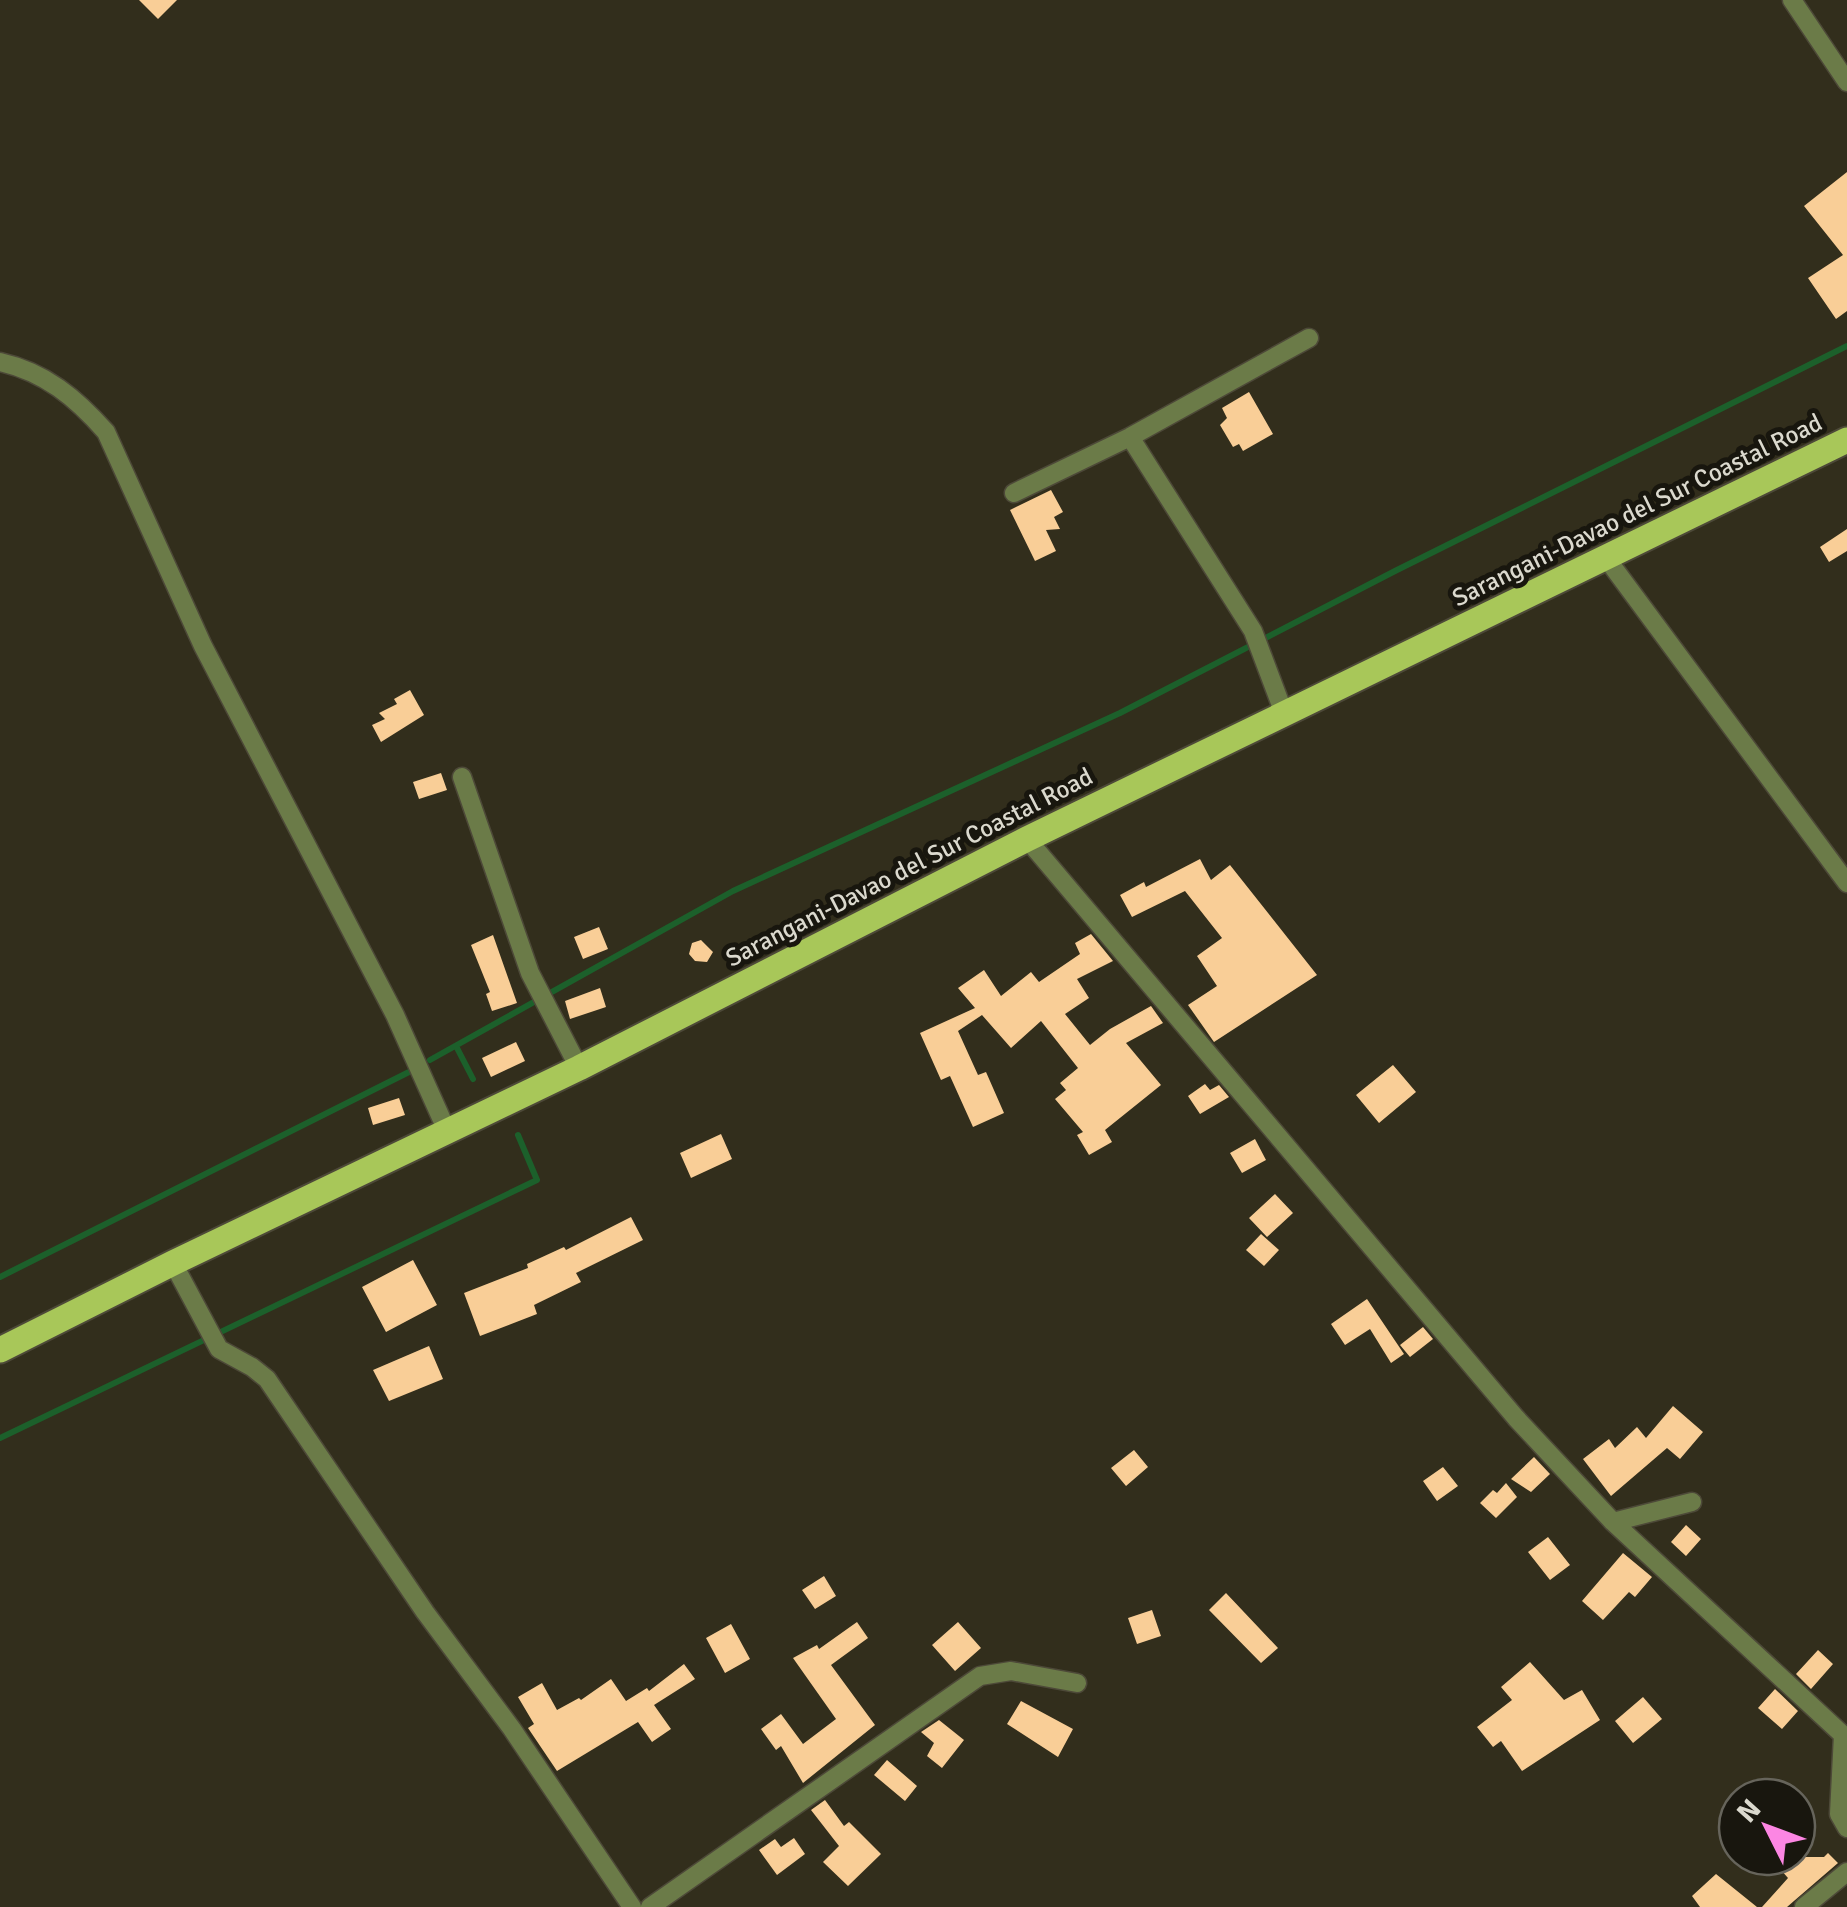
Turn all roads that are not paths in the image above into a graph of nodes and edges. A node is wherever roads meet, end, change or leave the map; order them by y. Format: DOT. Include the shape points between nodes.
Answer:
graph roads {
  1 [pos="1792,0"];
  2 [pos="1847,82"];
  3 [pos="1309,338"];
  4 [pos="0,362"];
  5 [pos="1130,437"];
  6 [pos="1847,440"];
  7 [pos="1014,493"];
  8 [pos="1606,558"];
  9 [pos="1285,716"];
  10 [pos="462,778"];
  11 [pos="1028,839"];
  12 [pos="1847,884"];
  13 [pos="580,1068"];
  14 [pos="447,1132"];
  15 [pos="173,1263"];
  16 [pos="0,1350"];
  17 [pos="1692,1502"];
  18 [pos="1612,1522"];
  19 [pos="1077,1683"];
  20 [pos="1847,1828"];
  21 [pos="1847,1872"];
  22 [pos="632,1907"];
  23 [pos="650,1907"];
  24 [pos="1804,1907"];
  1 -- 2 [label="street"];
  3 -- 5 [label="street"];
  4 -- 14 [label="street" via="49,381 106,432 203,646 395,1015"];
  5 -- 7 [label="street"];
  5 -- 9 [label="street" via="1253,631"];
  6 -- 8 [label="main road, Sarangani-Davao del Sur Coastal Road"];
  8 -- 9 [label="main road, Sarangani-Davao del Sur Coastal Road"];
  8 -- 12 [label="street"];
  9 -- 11 [label="main road, Sarangani-Davao del Sur Coastal Road"];
  10 -- 13 [label="street" via="530,973"];
  11 -- 13 [label="main road, Sarangani-Davao del Sur Coastal Road"];
  11 -- 18 [label="street" via="1516,1418"];
  13 -- 14 [label="main road, Sarangani-Davao del Sur Coastal Road"];
  14 -- 15 [label="main road, Sarangani-Davao del Sur Coastal Road"];
  15 -- 16 [label="main road, Sarangani-Davao del Sur Coastal Road"];
  15 -- 22 [label="street" via="219,1349 267,1379"];
  17 -- 18 [label="street"];
  18 -- 20 [label="street" via="1843,1735 1839,1814"];
  19 -- 23 [label="street" via="1011,1671 980,1676"];
  21 -- 24 [label="street"];
}
